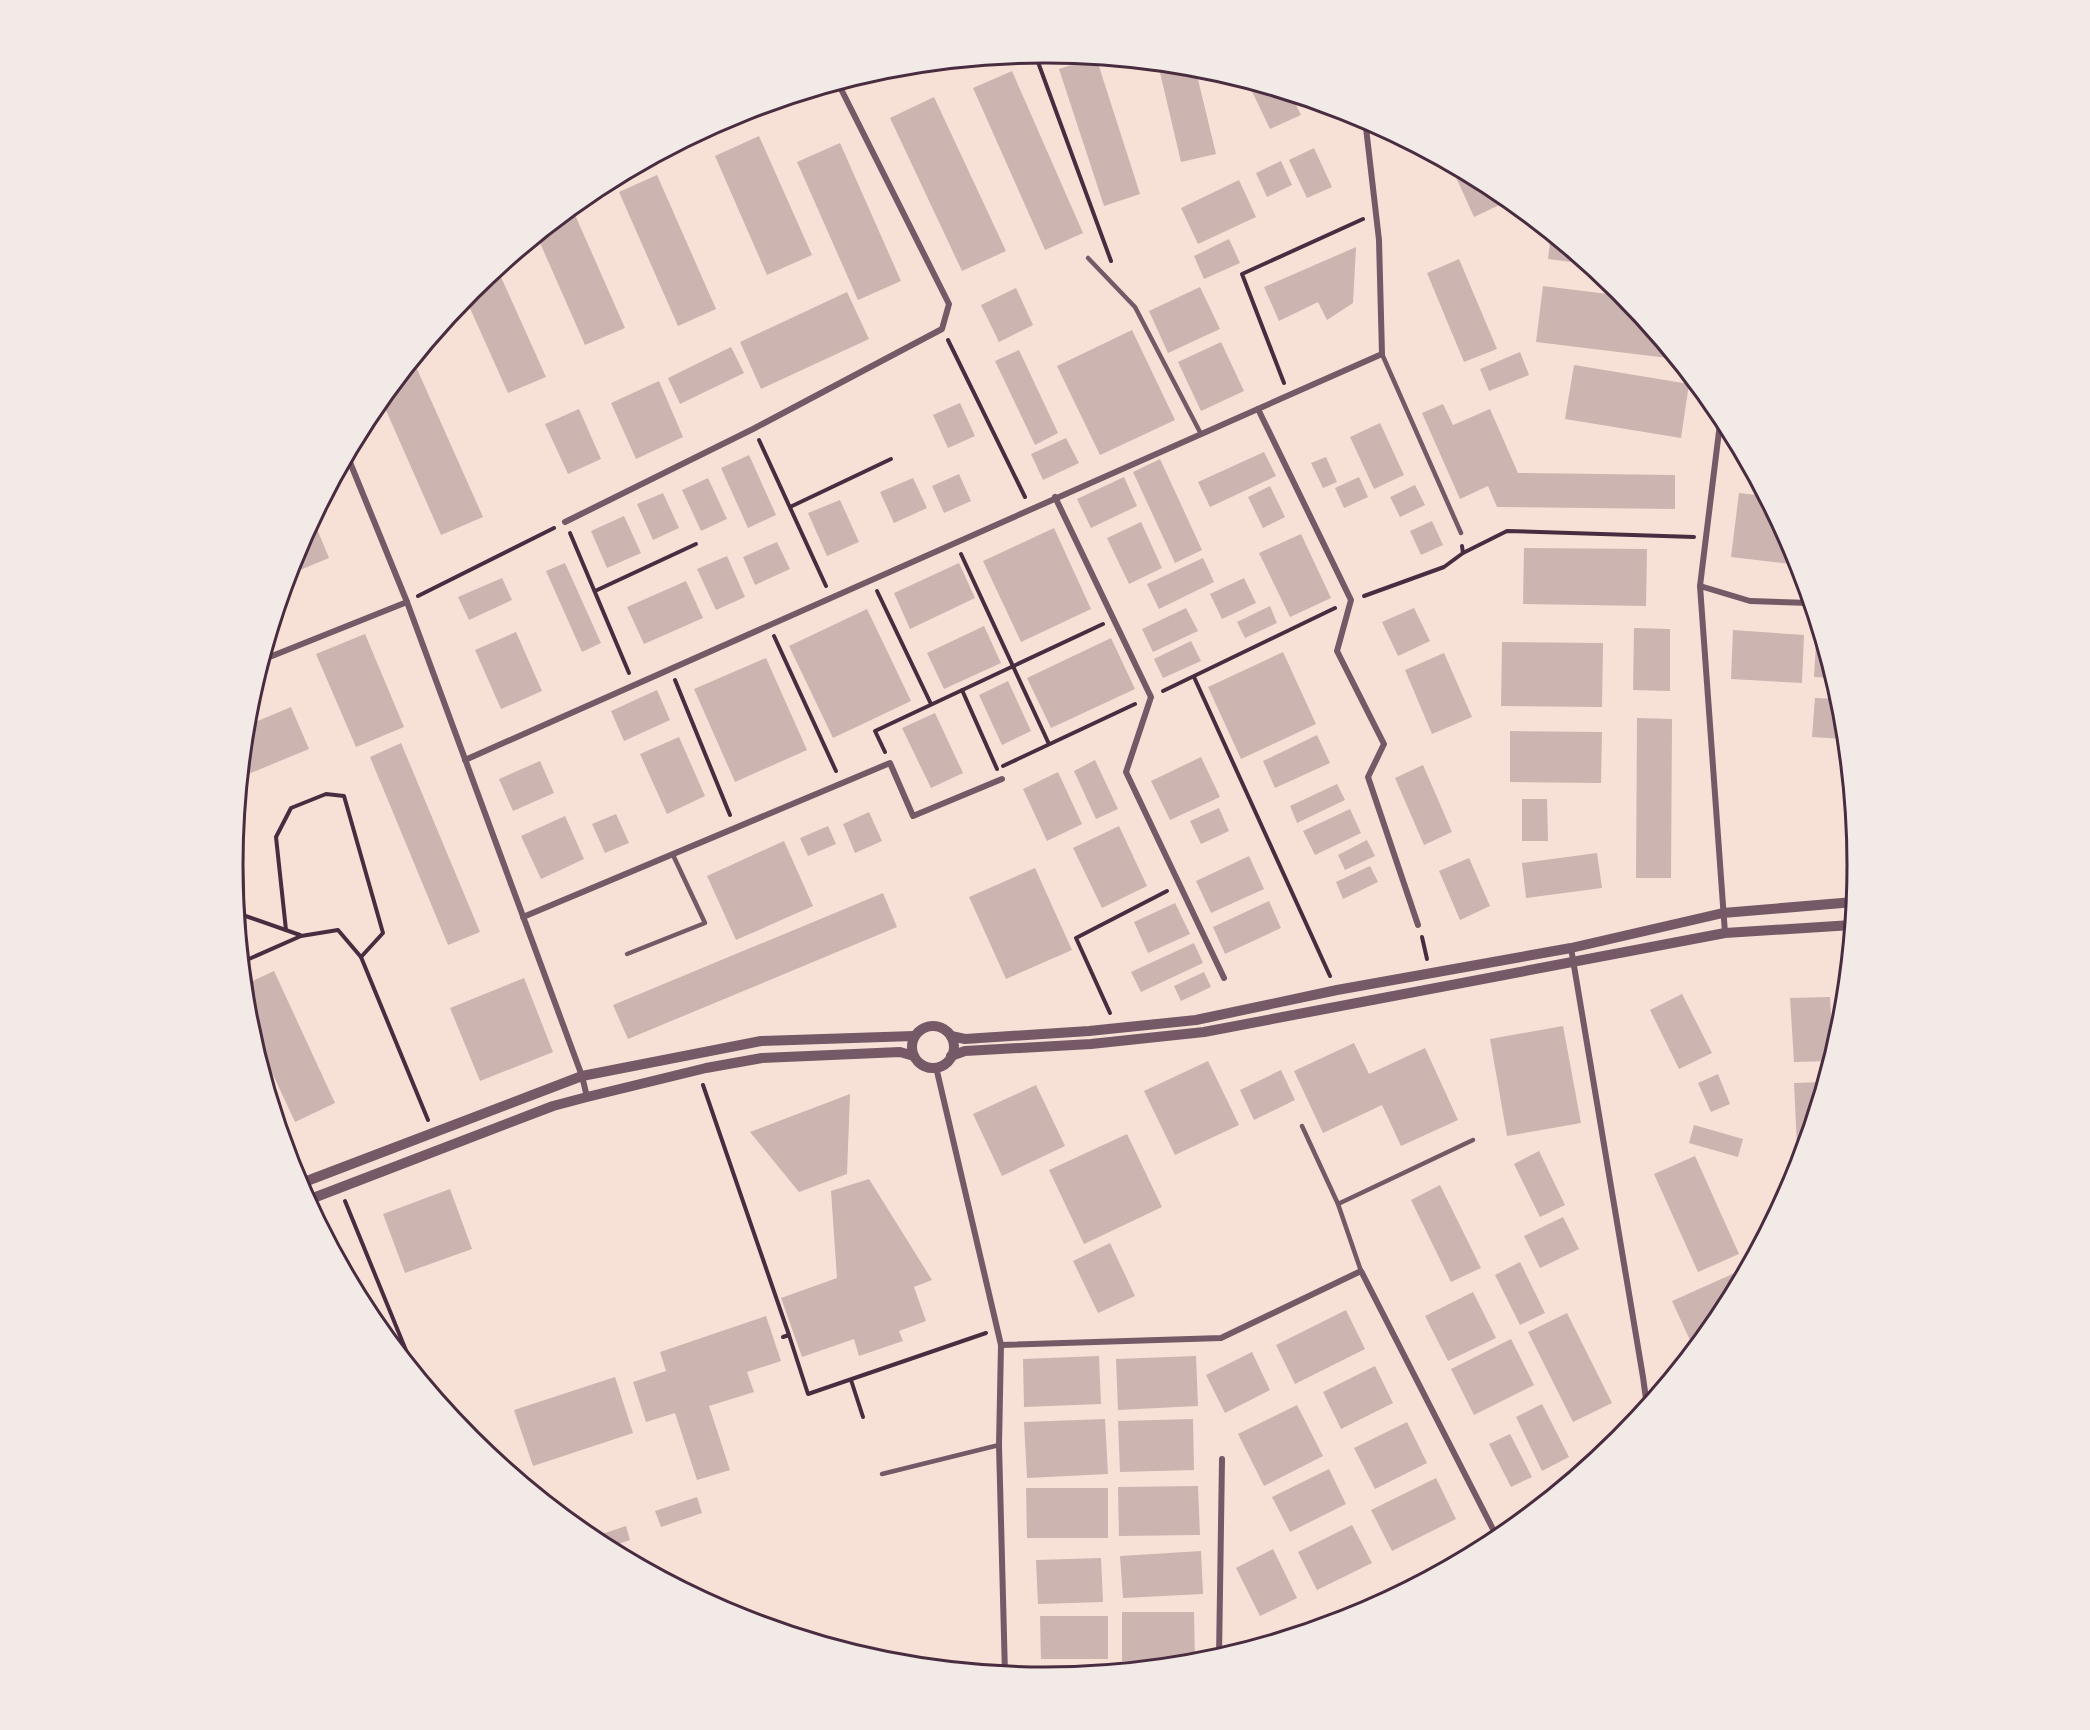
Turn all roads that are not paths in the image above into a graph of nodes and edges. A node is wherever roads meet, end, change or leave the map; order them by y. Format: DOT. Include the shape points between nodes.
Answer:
graph roads {
  1 [pos="841,89"];
  2 [pos="1366,131"];
  3 [pos="1088,258"];
  4 [pos="1382,354"];
  5 [pos="1258,409"];
  6 [pos="1719,430"];
  7 [pos="1201,434"];
  8 [pos="350,463"];
  9 [pos="1055,497"];
  10 [pos="566,522"];
  11 [pos="1461,533"];
  12 [pos="1700,586"];
  13 [pos="407,602"];
  14 [pos="1802,603"];
  15 [pos="270,657"];
  16 [pos="465,759"];
  17 [pos="1002,778"];
  18 [pos="673,855"];
  19 [pos="1846,903"];
  20 [pos="1723,913"];
  21 [pos="523,917"];
  22 [pos="1418,925"];
  23 [pos="1844,925"];
  24 [pos="1725,933"];
  25 [pos="1571,948"];
  26 [pos="627,954"];
  27 [pos="1572,963"];
  28 [pos="1224,978"];
  29 [pos="914,1036"];
  30 [pos="951,1036"];
  31 [pos="914,1056"];
  32 [pos="951,1056"];
  33 [pos="936,1067"];
  34 [pos="582,1076"];
  35 [pos="587,1097"];
  36 [pos="1302,1125"];
  37 [pos="1473,1140"];
  38 [pos="308,1181"];
  39 [pos="315,1197"];
  40 [pos="1338,1204"];
  41 [pos="1361,1271"];
  42 [pos="1001,1345"];
  43 [pos="1646,1396"];
  44 [pos="999,1445"];
  45 [pos="1222,1459"];
  46 [pos="882,1474"];
  47 [pos="1493,1530"];
  48 [pos="1219,1648"];
  49 [pos="1005,1665"];
  1 -- 10 [label="street" via="949,304 942,328 753,429"];
  2 -- 4 [label="street" via="1376,213"];
  3 -- 7 [label="lane" via="1135,307"];
  4 -- 5 [label="street"];
  4 -- 11 [label="lane"];
  5 -- 7 [label="street"];
  5 -- 22 [label="street" via="1351,600 1337,651 1384,744 1368,777"];
  6 -- 12 [label="street"];
  7 -- 9 [label="street"];
  8 -- 13 [label="street"];
  9 -- 16 [label="street"];
  9 -- 28 [label="street" via="1151,697 1126,772"];
  12 -- 14 [label="street" via="1750,601"];
  12 -- 20 [label="street"];
  13 -- 15 [label="street"];
  13 -- 16 [label="street"];
  16 -- 21 [label="street"];
  17 -- 18 [label="street" via="913,816 890,763"];
  18 -- 21 [label="street"];
  18 -- 26 [label="lane" via="705,923"];
  19 -- 20 [label="street"];
  20 -- 24 [label="street"];
  20 -- 25 [label="street"];
  21 -- 34 [label="street"];
  23 -- 24 [label="street"];
  24 -- 27 [label="street"];
  25 -- 27 [label="street"];
  25 -- 30 [label="street" via="1196,1020 965,1039"];
  27 -- 32 [label="street" via="1204,1032"];
  27 -- 43 [label="street"];
  29 -- 30 [label="street" via="933,1026"];
  29 -- 31 [label="street"];
  29 -- 34 [label="street" via="761,1041"];
  30 -- 32 [label="street"];
  31 -- 33 [label="street" via="923,1066"];
  31 -- 35 [label="street" via="900,1052 762,1058"];
  32 -- 33 [label="street"];
  33 -- 42 [label="street"];
  34 -- 35 [label="street"];
  34 -- 38 [label="street"];
  35 -- 39 [label="street"];
  36 -- 40 [label="lane"];
  37 -- 40 [label="lane"];
  40 -- 41 [label="lane"];
  41 -- 42 [label="street" via="1221,1338"];
  41 -- 47 [label="street"];
  42 -- 44 [label="street"];
  44 -- 46 [label="lane"];
  44 -- 49 [label="street"];
  45 -- 48 [label="street"];
}
